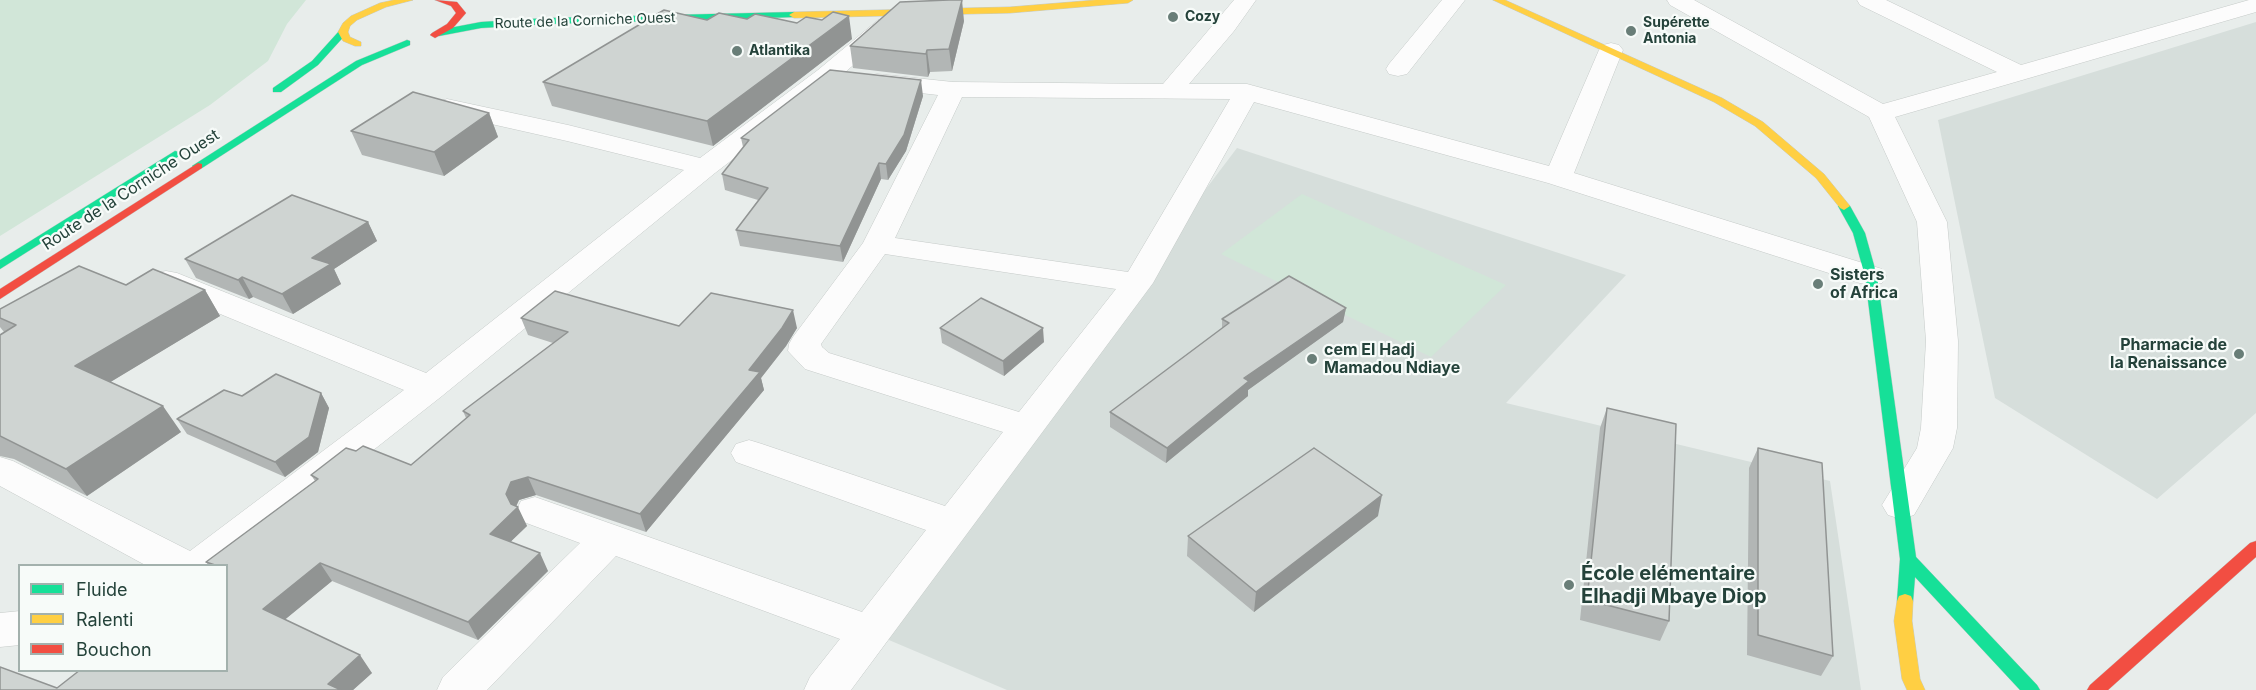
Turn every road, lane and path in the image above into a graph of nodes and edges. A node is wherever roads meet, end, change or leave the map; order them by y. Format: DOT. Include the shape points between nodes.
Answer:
graph roads {
  1 [pos="378,0"];
  2 [pos="408,0"];
  3 [pos="1128,0"];
  4 [pos="1245,0"];
  5 [pos="1454,0"];
  6 [pos="1498,0"];
  7 [pos="1678,0"];
  8 [pos="1868,0"];
  9 [pos="453,3"];
  10 [pos="2256,4"];
  11 [pos="897,6"];
  12 [pos="534,8"];
  13 [pos="366,11"];
  14 [pos="343,32"];
  15 [pos="439,33"];
  16 [pos="407,43"];
  17 [pos="1611,50"];
  18 [pos="1398,69"];
  19 [pos="2019,73"];
  20 [pos="827,75"];
  21 [pos="953,89"];
  22 [pos="1170,91"];
  23 [pos="1247,92"];
  24 [pos="261,100"];
  25 [pos="441,106"];
  26 [pos="1880,113"];
  27 [pos="191,145"];
  28 [pos="705,167"];
  29 [pos="1558,177"];
  30 [pos="877,244"];
  31 [pos="0,265"];
  32 [pos="1871,276"];
  33 [pos="162,278"];
  34 [pos="1137,283"];
  35 [pos="0,295"];
  36 [pos="430,388"];
  37 [pos="1027,427"];
  38 [pos="749,453"];
  39 [pos="0,470"];
  40 [pos="1901,505"];
  41 [pos="535,511"];
  42 [pos="953,524"];
  43 [pos="609,538"];
  44 [pos="2256,547"];
  45 [pos="1908,559"];
  46 [pos="179,564"];
  47 [pos="202,564"];
  48 [pos="18,628"];
  49 [pos="0,630"];
  50 [pos="870,632"];
  51 [pos="459,690"];
  52 [pos="826,690"];
  53 [pos="1916,690"];
  54 [pos="2031,690"];
  55 [pos="2096,690"];
  1 -- 13 [label="main road"];
  2 -- 13 [label="main road"];
  3 -- 11 [label="main road, Route de la Corniche Ouest" via="1010,10"];
  4 -- 22 [label="street"];
  5 -- 18 [label="street"];
  6 -- 17 [label="main road"];
  7 -- 26 [label="street"];
  8 -- 19 [label="street"];
  9 -- 15 [label="main road" via="461,13 458,20"];
  10 -- 19 [label="street"];
  11 -- 12 [label="main road, Route de la Corniche Ouest"];
  11 -- 15 [label="main road, Route de la Corniche Ouest" via="547,21 481,25"];
  11 -- 20 [label="street"];
  13 -- 14 [label="main road" via="346,25"];
  14 -- 16 [label="main road" via="346,39 363,45"];
  14 -- 24 [label="main road" via="315,63"];
  15 -- 16 [label="main road, Route de la Corniche Ouest"];
  16 -- 35 [label="main road, Route de la Corniche Ouest" via="359,63 329,81"];
  17 -- 29 [label="street"];
  17 -- 32 [label="main road" via="1718,100 1759,124 1789,148 1820,176 1844,206 1859,233"];
  19 -- 26 [label="street"];
  20 -- 21 [label="street"];
  20 -- 28 [label="street"];
  21 -- 22 [label="street"];
  21 -- 30 [label="street"];
  22 -- 23 [label="street"];
  23 -- 29 [label="street"];
  23 -- 34 [label="street"];
  25 -- 28 [label="street"];
  26 -- 40 [label="street" via="1932,222 1942,341 1935,448"];
  27 -- 31 [label="main road, Route de la Corniche Ouest"];
  28 -- 36 [label="street"];
  29 -- 32 [label="street"];
  30 -- 34 [label="street"];
  30 -- 37 [label="street" via="809,338 805,351 818,361"];
  32 -- 40 [label="main road"];
  33 -- 36 [label="street"];
  34 -- 37 [label="street"];
  36 -- 47 [label="street"];
  37 -- 42 [label="street"];
  38 -- 42 [label="street"];
  39 -- 46 [label="street"];
  40 -- 45 [label="main road"];
  41 -- 43 [label="street"];
  42 -- 50 [label="street"];
  43 -- 50 [label="street"];
  43 -- 51 [label="street"];
  44 -- 55 [label="main road"];
  45 -- 53 [label="main road" via="1903,621"];
  45 -- 54 [label="main road"];
  48 -- 49 [label="street"];
  50 -- 52 [label="street"];
}
